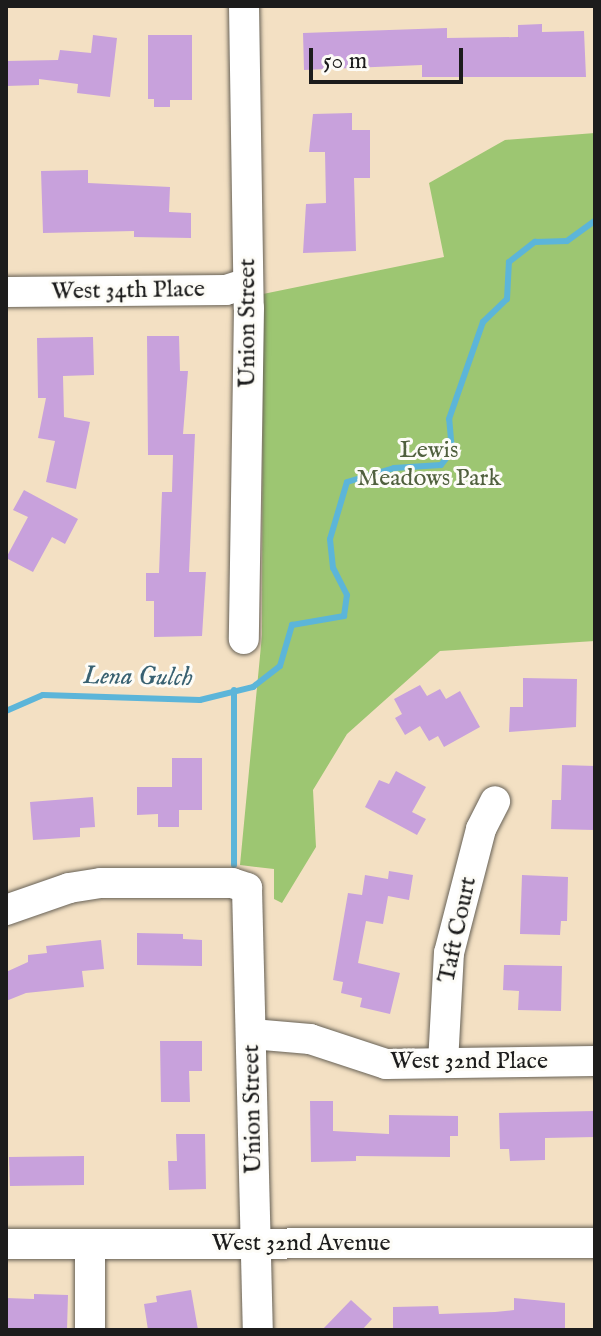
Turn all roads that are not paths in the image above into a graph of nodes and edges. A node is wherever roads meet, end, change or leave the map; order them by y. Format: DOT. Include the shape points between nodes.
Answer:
graph roads {
  1 [pos="244,6"];
  2 [pos="248,283"];
  3 [pos="6,292"];
  4 [pos="244,639"];
  5 [pos="495,801"];
  6 [pos="6,910"];
  7 [pos="252,1034"];
  8 [pos="595,1061"];
  9 [pos="443,1063"];
  10 [pos="595,1243"];
  11 [pos="6,1244"];
  12 [pos="90,1244"];
  13 [pos="257,1245"];
  14 [pos="90,1330"];
  15 [pos="258,1330"];
  1 -- 2 [label="street, Union Street"];
  2 -- 3 [label="street, West 34th Place" via="226,290"];
  2 -- 4 [label="street, Union Street"];
  5 -- 9 [label="street, Taft Court" via="481,829 449,953"];
  6 -- 7 [label="street, Union Street" via="48,893 101,883 232,883 247,888"];
  7 -- 9 [label="street, West 32nd Place" via="310,1039 386,1064"];
  7 -- 13 [label="street, Union Street"];
  8 -- 9 [label="street, West 32nd Place"];
  10 -- 13 [label="street, West 32nd Avenue"];
  11 -- 12 [label="street, West 32nd Avenue"];
  12 -- 13 [label="street, West 32nd Avenue"];
  12 -- 14 [label="street"];
  13 -- 15 [label="street, Union Street"];
}
